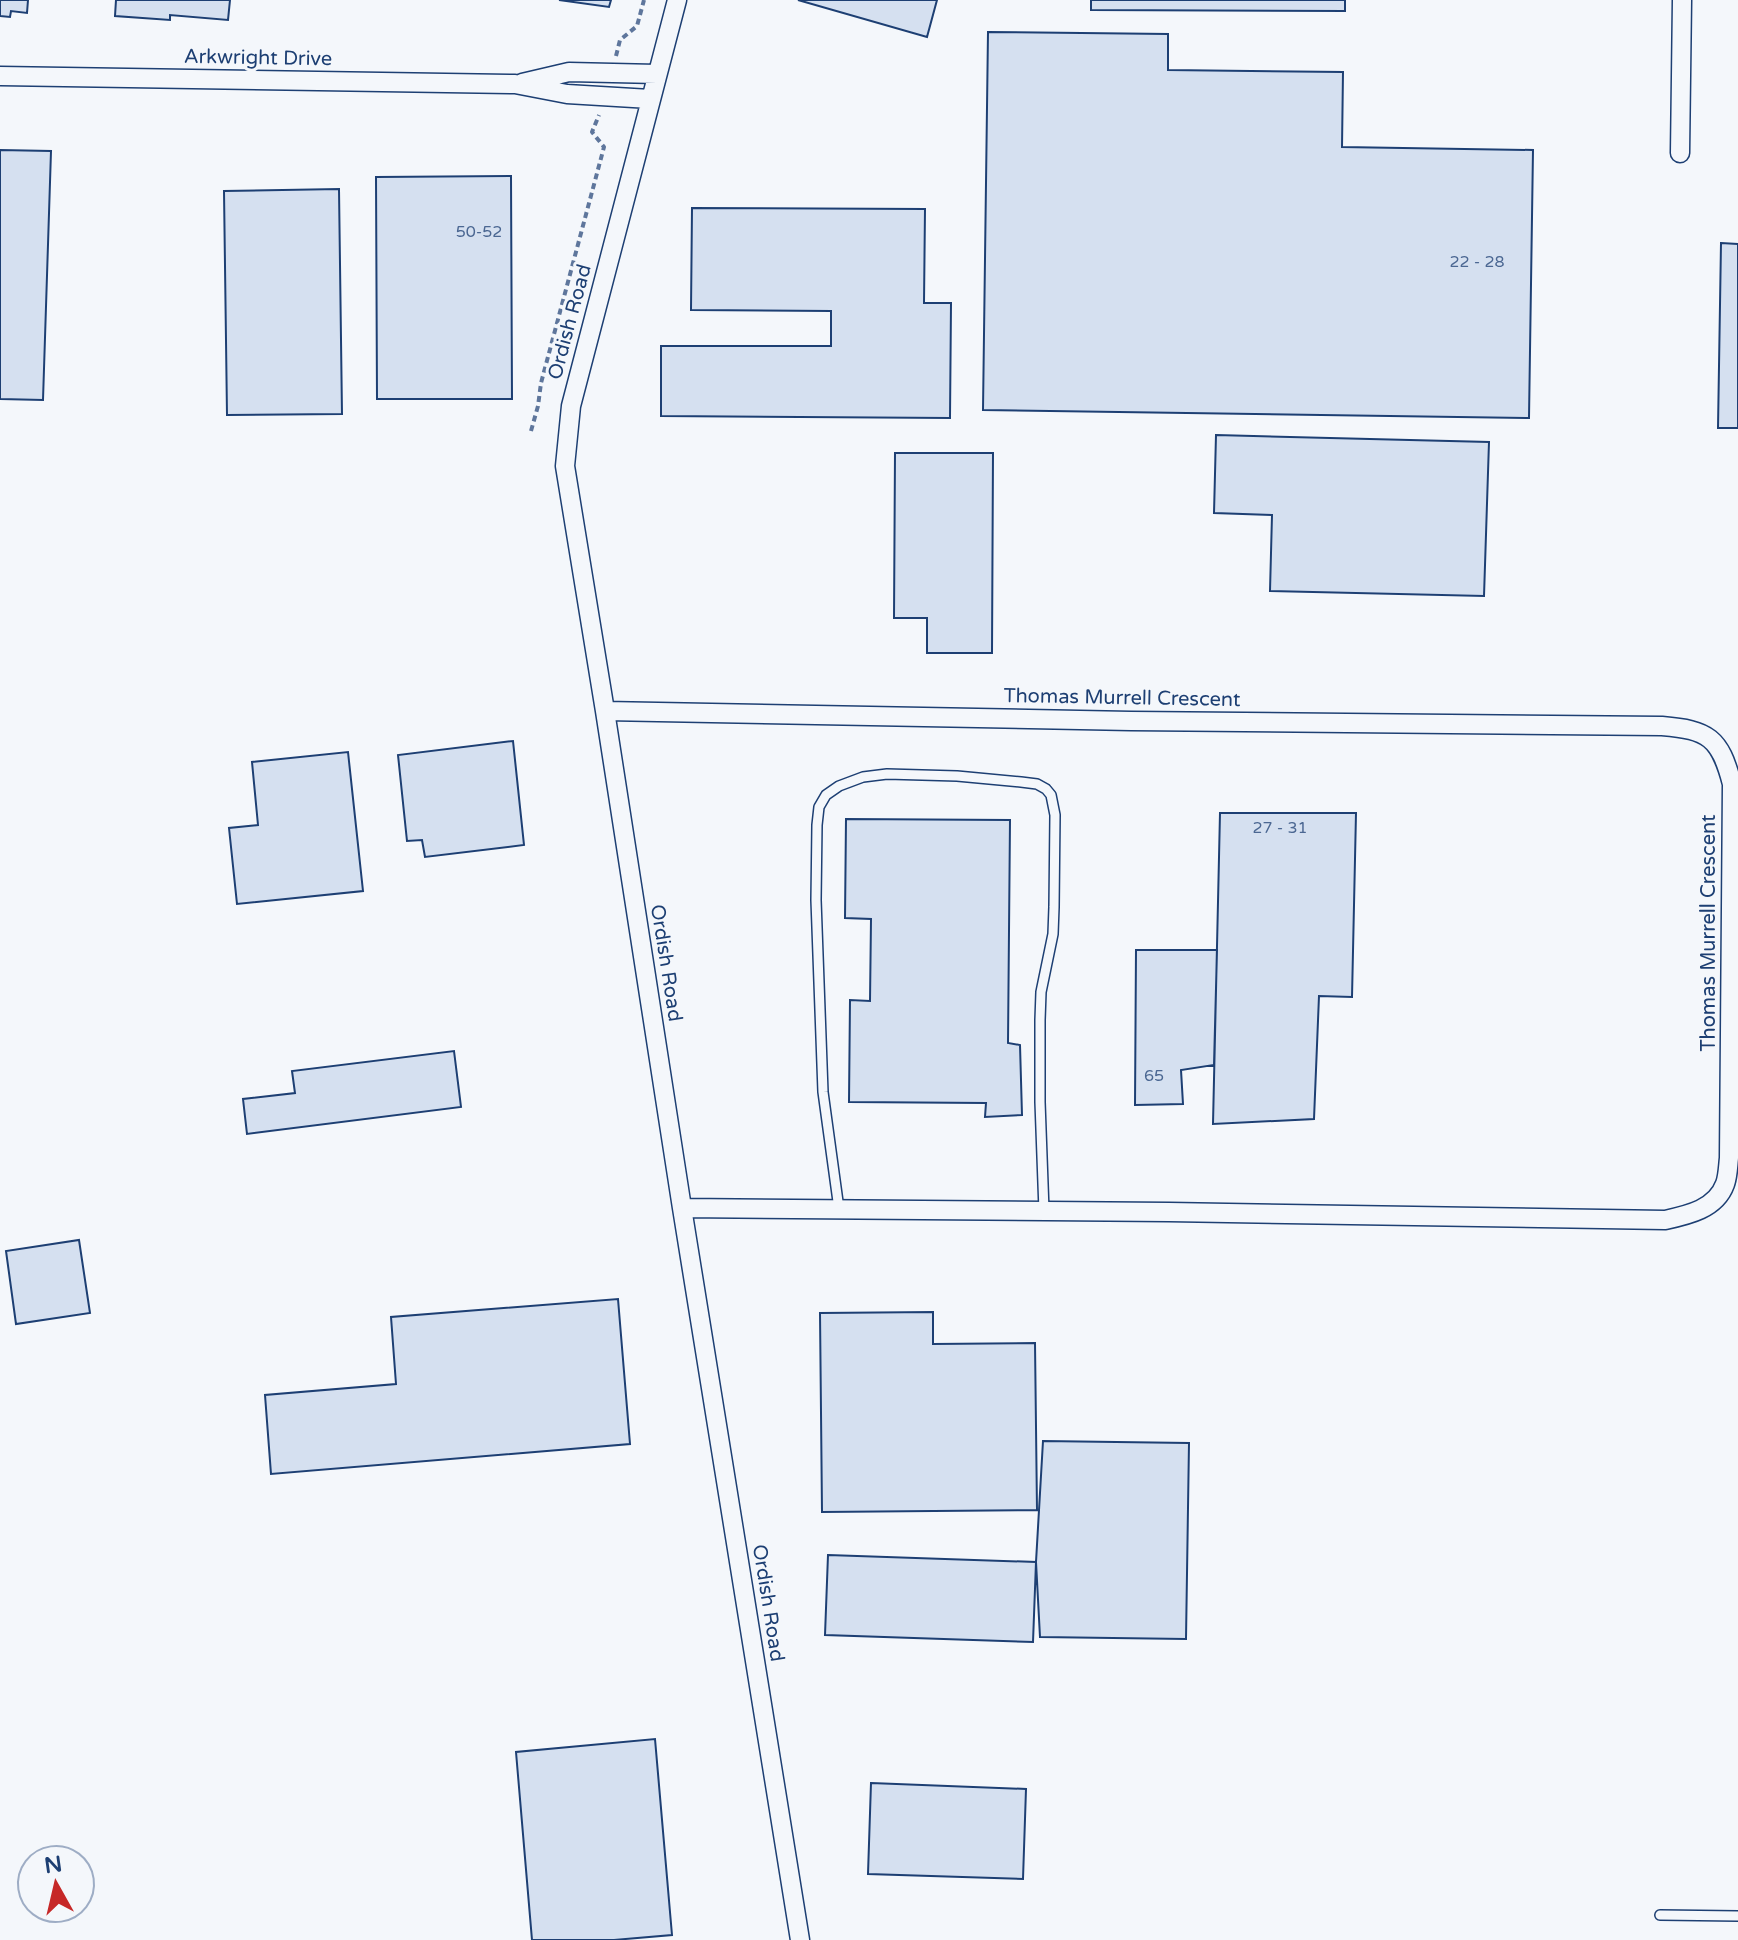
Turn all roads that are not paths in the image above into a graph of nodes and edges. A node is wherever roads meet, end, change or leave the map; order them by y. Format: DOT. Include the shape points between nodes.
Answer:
graph roads {
  1 [pos="677,0"];
  2 [pos="1682,0"];
  3 [pos="657,74"];
  4 [pos="0,76"];
  5 [pos="515,84"];
  6 [pos="650,99"];
  7 [pos="1680,153"];
  8 [pos="605,711"];
  9 [pos="682,1208"];
  10 [pos="839,1209"];
  11 [pos="1044,1211"];
  12 [pos="1660,1915"];
  13 [pos="1738,1916"];
  14 [pos="800,1940"];
  1 -- 3 [label="street, Ordish Road"];
  2 -- 7 [label="street"];
  3 -- 5 [label="street, Arkwright Drive" via="569,72"];
  3 -- 6 [label="street, Ordish Road"];
  4 -- 5 [label="street, Arkwright Drive"];
  5 -- 6 [label="street, Arkwright Drive" via="567,94"];
  6 -- 8 [label="street, Ordish Road" via="571,406 565,466"];
  8 -- 9 [label="street, Ordish Road"];
  8 -- 11 [label="street, Thomas Murrell Crescent" via="1662,726 1687,728 1718,747 1732,784 1729,1158 1724,1186 1712,1204 1665,1220"];
  9 -- 10 [label="street, Thomas Murrell Crescent"];
  9 -- 14 [label="street, Ordish Road"];
  10 -- 11 [label="street, Thomas Murrell Crescent"];
  10 -- 11 [label="lane" via="823,1092 817,825 826,795 863,777 887,774 1037,784 1054,804 1053,934 1040,1020"];
  12 -- 13 [label="lane"];
}
